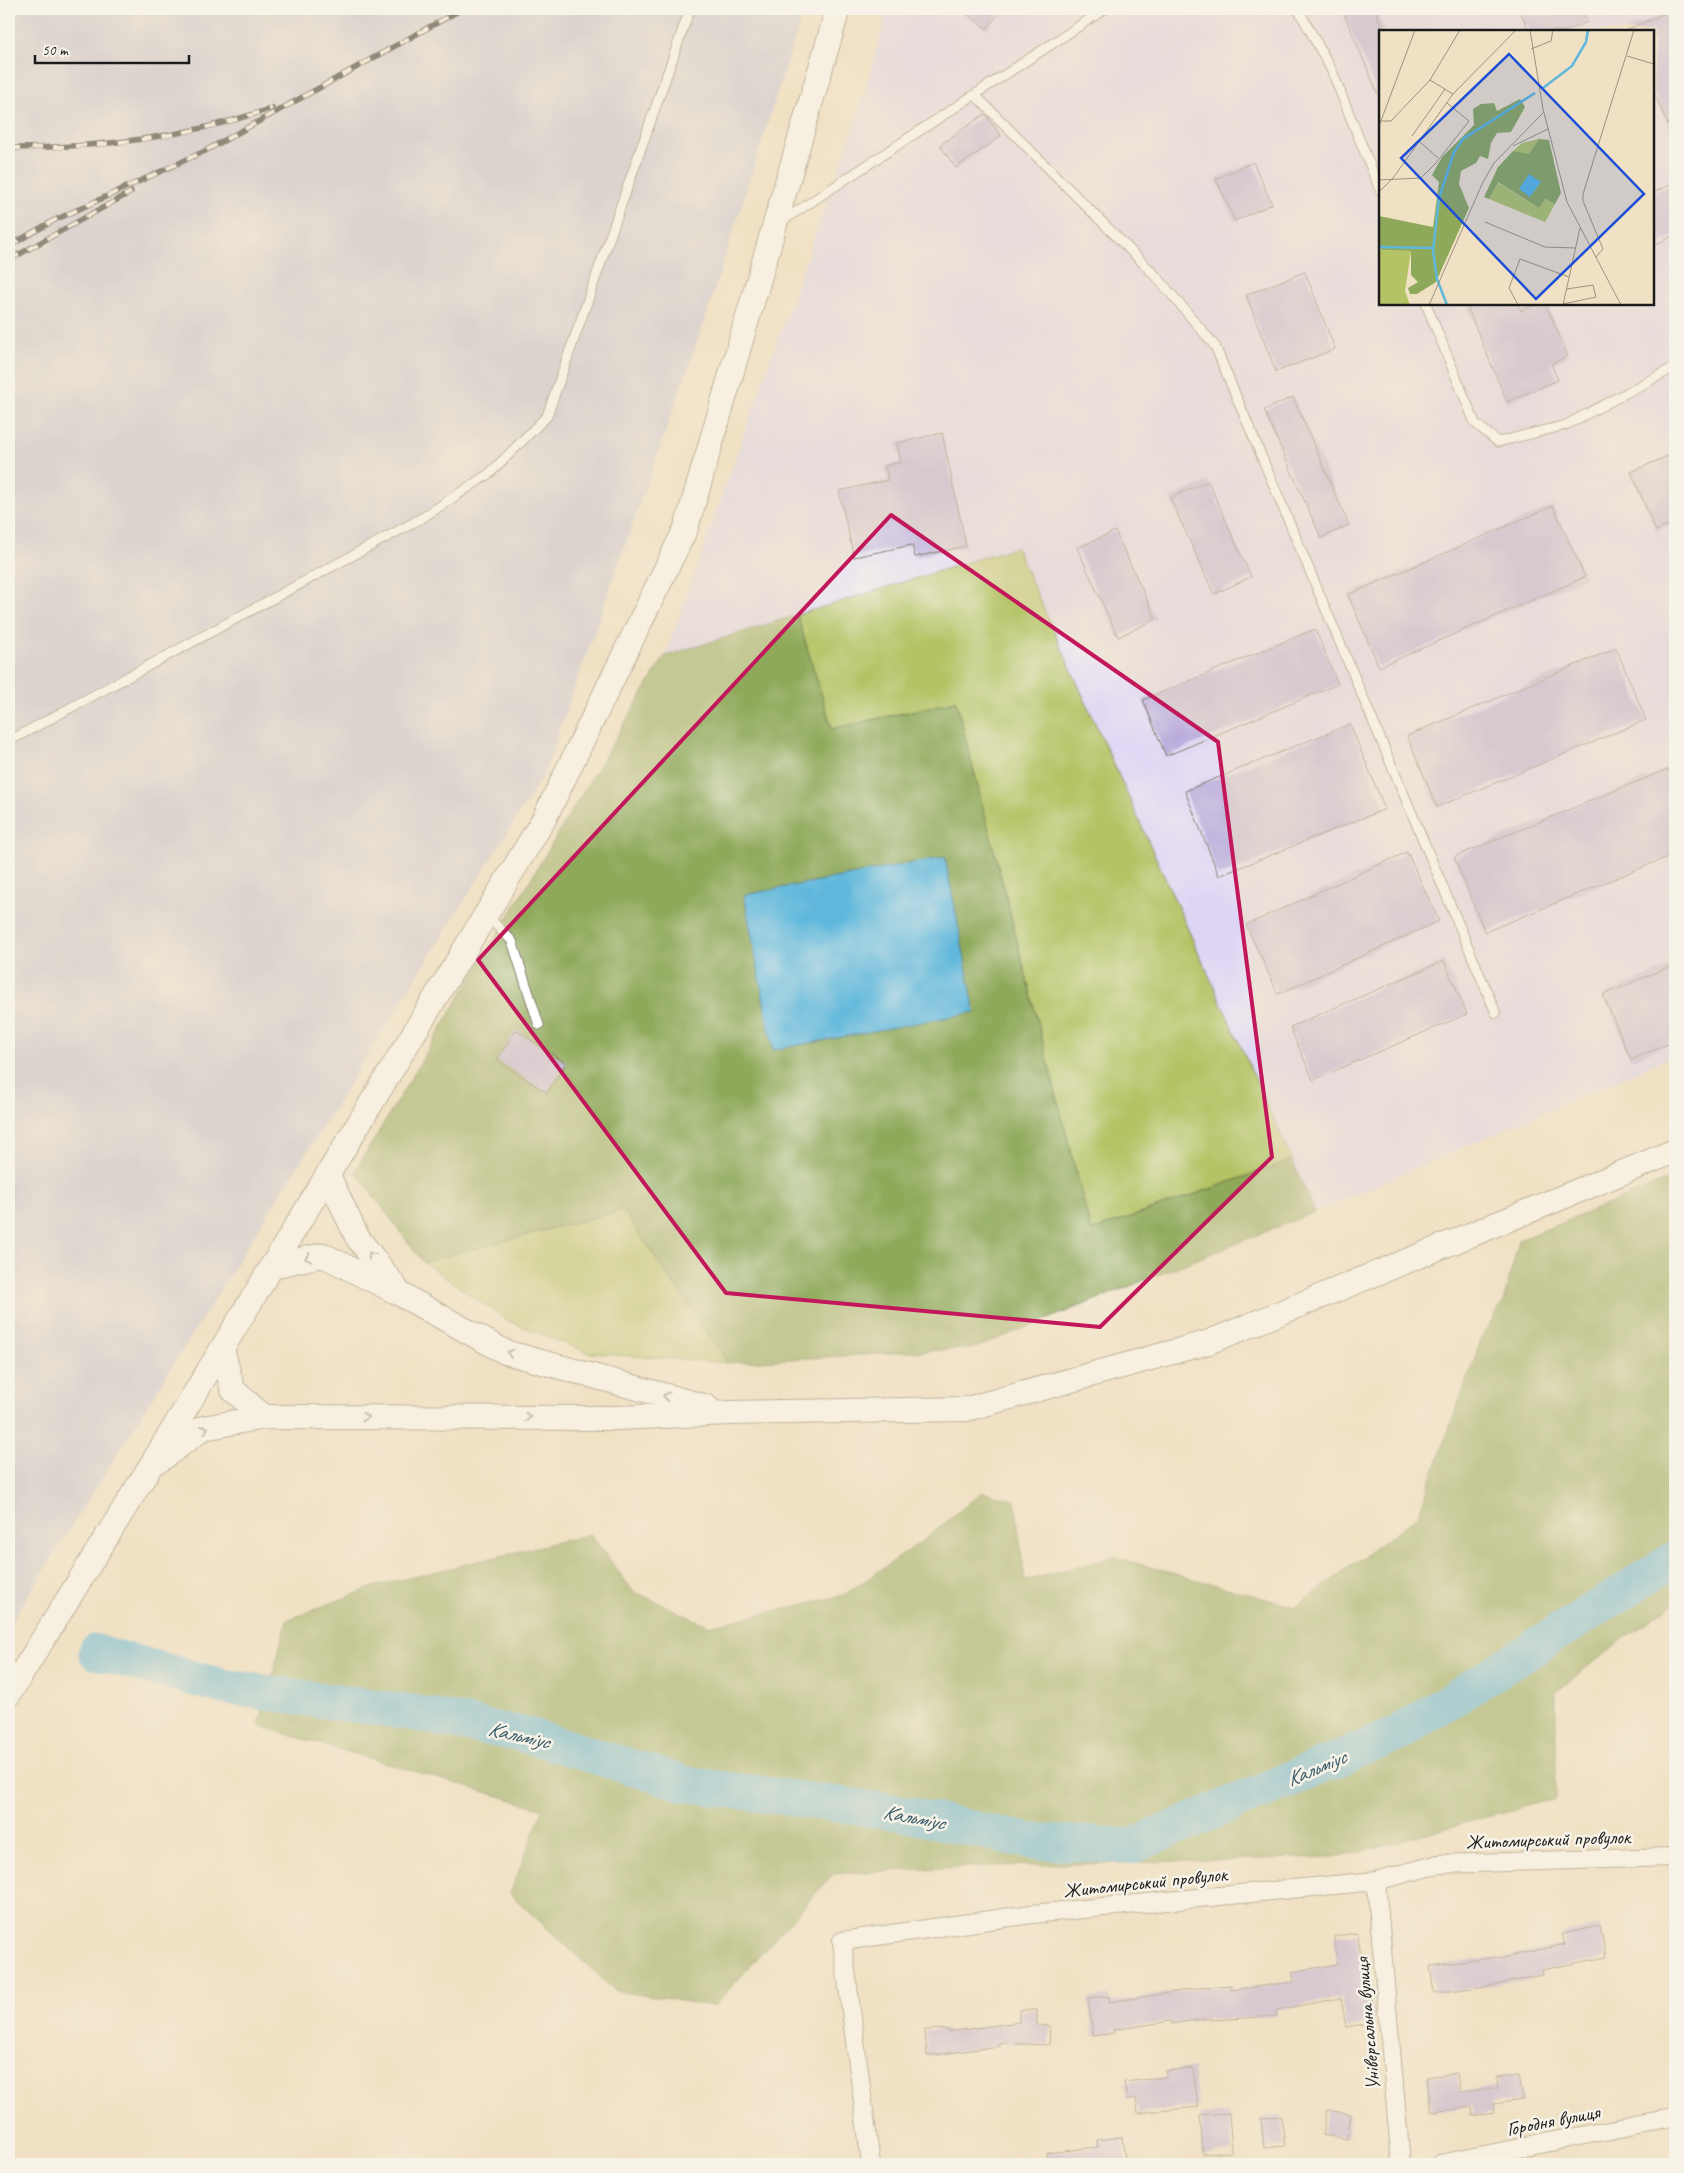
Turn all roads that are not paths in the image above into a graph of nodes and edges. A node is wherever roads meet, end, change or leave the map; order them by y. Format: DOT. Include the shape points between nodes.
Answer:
graph roads {
  1 [pos="690,9"];
  2 [pos="838,9"];
  3 [pos="1105,9"];
  4 [pos="1298,9"];
  5 [pos="975,95"];
  6 [pos="1379,188"];
  7 [pos="774,226"];
  8 [pos="1426,305"];
  9 [pos="1675,367"];
  10 [pos="9,741"];
  11 [pos="485,915"];
  12 [pos="1496,1013"];
  13 [pos="539,1024"];
  14 [pos="1675,1151"];
  15 [pos="328,1175"];
  16 [pos="272,1266"];
  17 [pos="400,1294"];
  18 [pos="222,1349"];
  19 [pos="730,1413"];
  20 [pos="264,1416"];
  21 [pos="150,1467"];
  22 [pos="9,1694"];
  23 [pos="1675,1860"];
  24 [pos="1376,1881"];
  25 [pos="1675,2117"];
  26 [pos="871,2164"];
  27 [pos="1401,2164"];
  28 [pos="1440,2164"];
  1 -- 10 [label="lane" via="547,416 490,473 422,518"];
  2 -- 7 [label="street"];
  3 -- 5 [label="lane"];
  4 -- 6 [label="lane" via="1331,69"];
  5 -- 7 [label="lane"];
  5 -- 12 [label="lane" via="1157,277 1215,346"];
  7 -- 11 [label="street" via="686,528 544,819"];
  8 -- 9 [label="lane" via="1474,422 1498,442 1566,425"];
  11 -- 13 [label="lane" via="512,941"];
  11 -- 15 [label="street"];
  14 -- 19 [label="street" via="1200,1345 967,1409"];
  15 -- 16 [label="street"];
  17 -- 15 [label="street, one-way" via="357,1236"];
  17 -- 16 [label="street, one-way" via="323,1255"];
  16 -- 18 [label="street"];
  19 -- 17 [label="street, one-way" via="505,1352"];
  18 -- 20 [label="street" via="234,1390"];
  18 -- 21 [label="street"];
  20 -- 19 [label="street, one-way" via="618,1418"];
  21 -- 20 [label="street, one-way" via="203,1428"];
  21 -- 22 [label="street"];
  23 -- 24 [label="street, Житомирський провулок" via="1672,1857 1439,1864"];
  24 -- 26 [label="street, Житомирський провулок" via="1032,1914 842,1941"];
  24 -- 27 [label="street, Універсальна вулиця"];
  25 -- 28 [label="street, Городня вулиця"];
}
